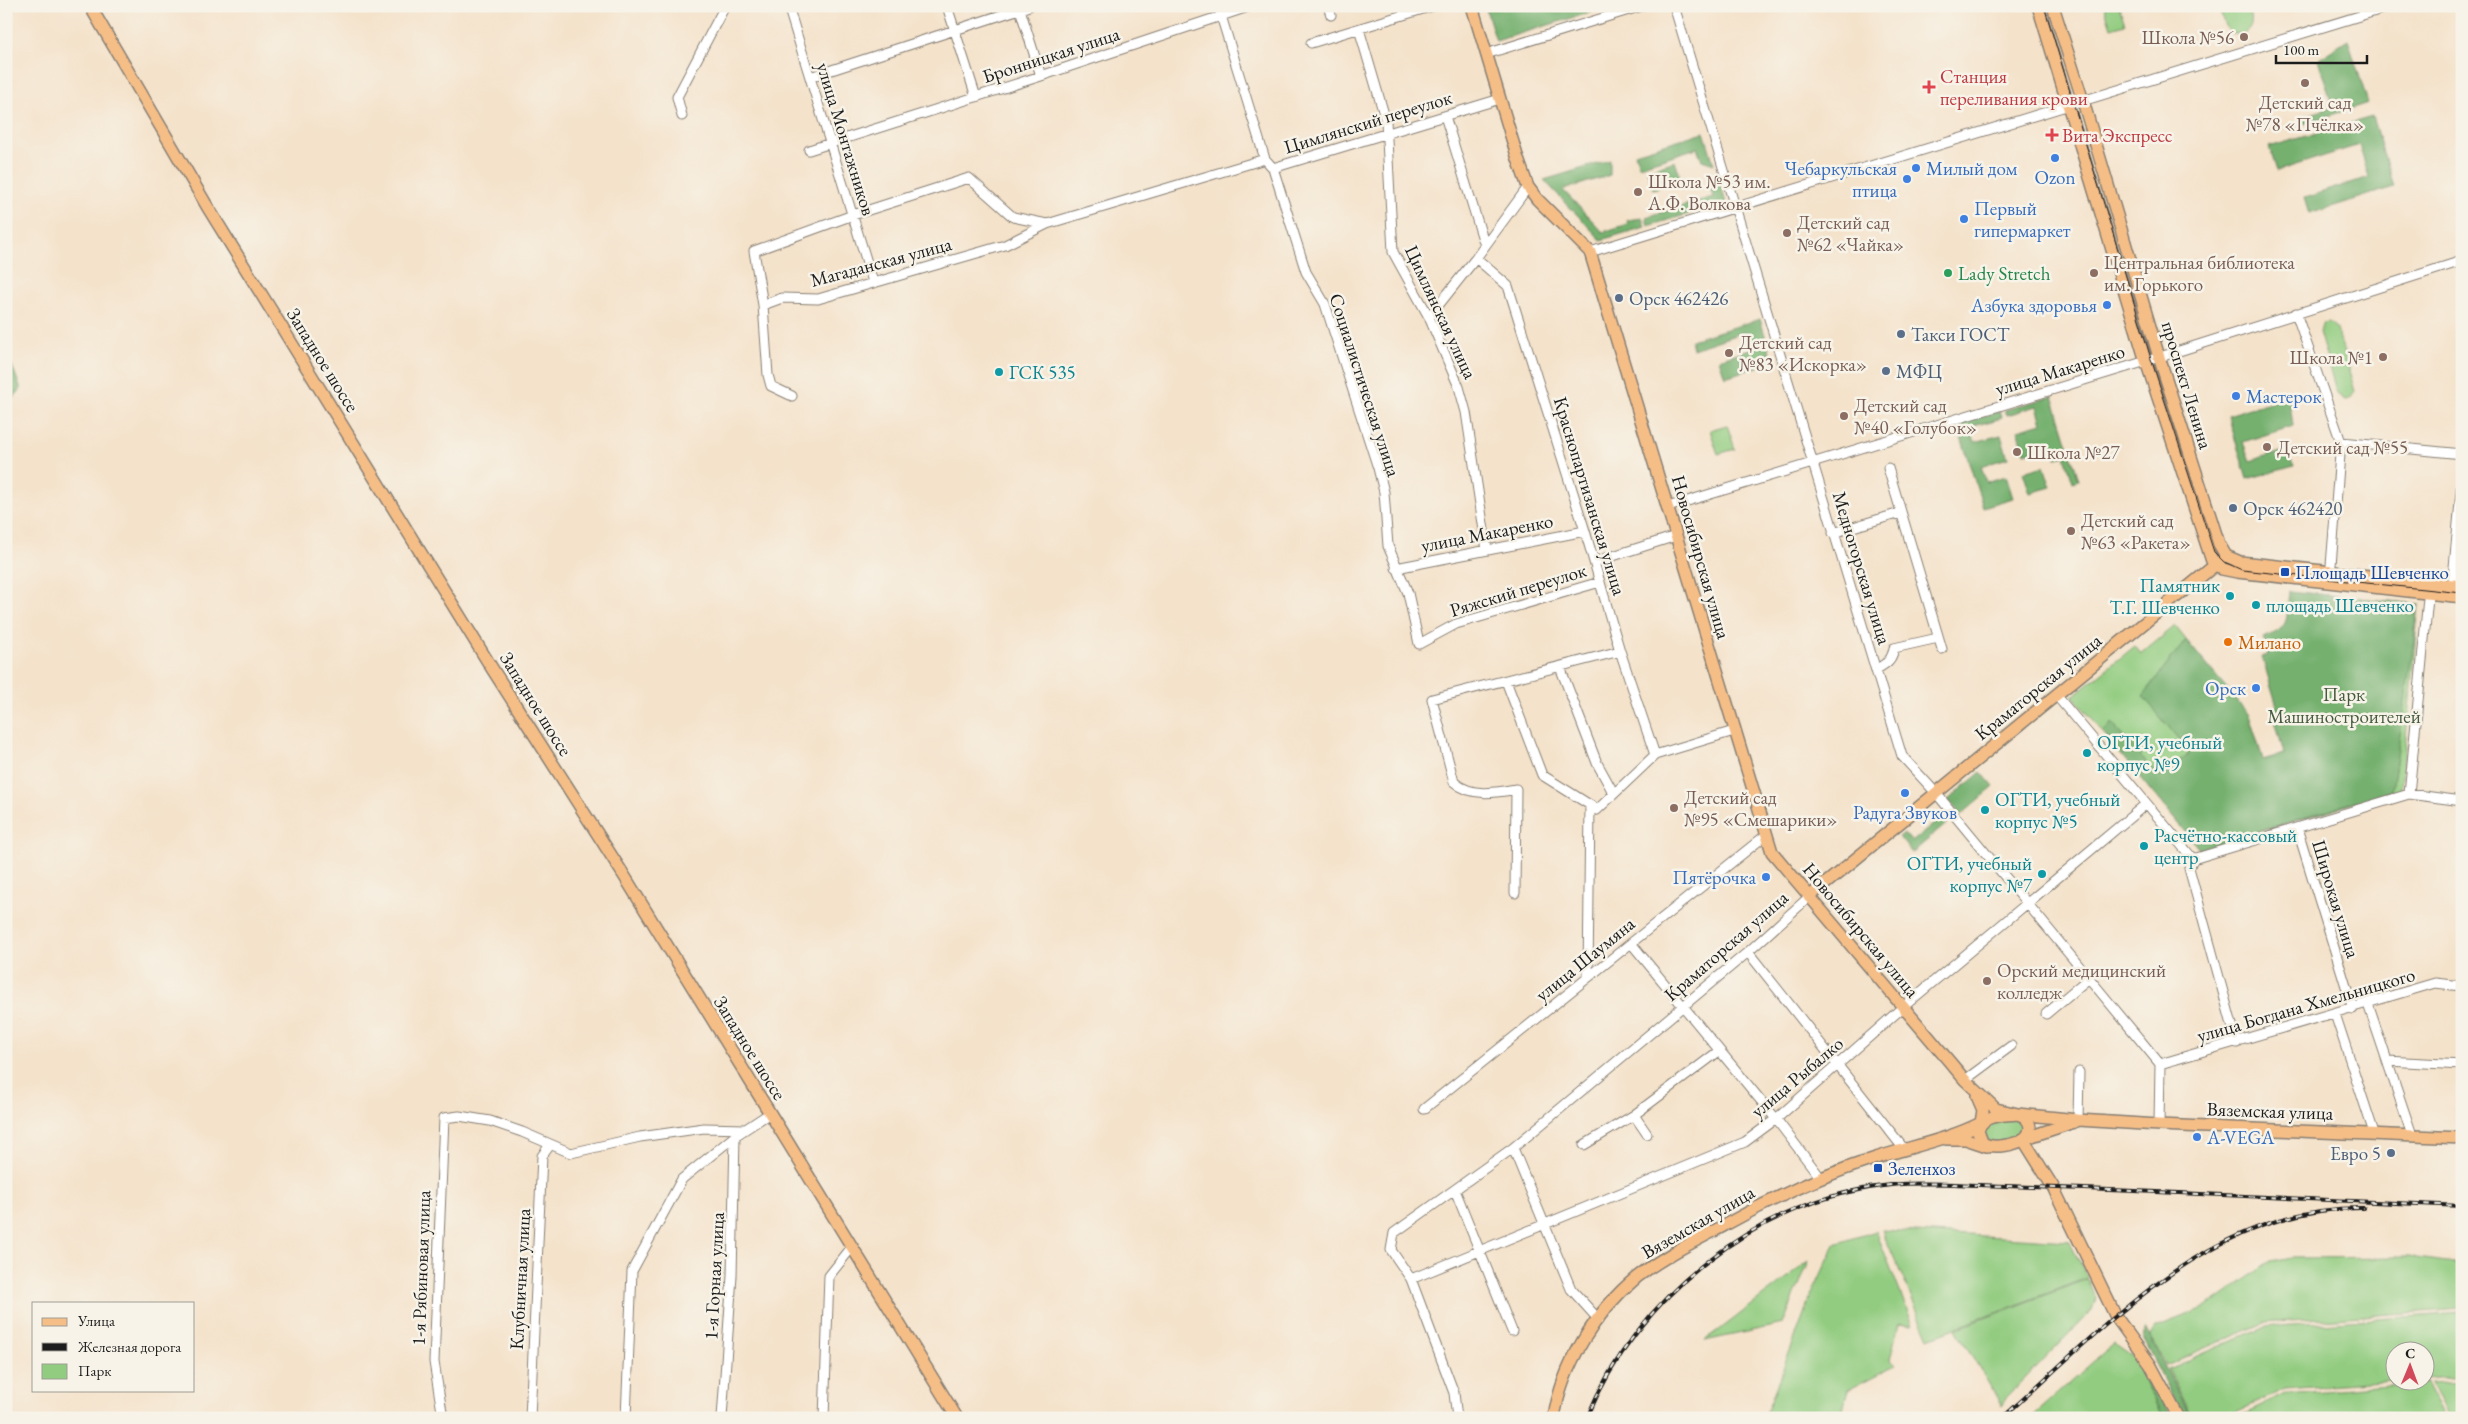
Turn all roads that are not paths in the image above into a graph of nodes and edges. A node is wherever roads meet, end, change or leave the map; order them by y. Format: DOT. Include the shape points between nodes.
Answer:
graph roads {
  1 [pos="90,6"];
  2 [pos="725,6"];
  3 [pos="946,6"];
  4 [pos="1218,6"];
  5 [pos="1250,6"];
  6 [pos="1433,6"];
  7 [pos="1472,6"];
  8 [pos="1642,6"];
  9 [pos="1674,6"];
  10 [pos="2038,6"];
  11 [pos="2053,6"];
  12 [pos="2392,6"];
  13 [pos="789,7"];
  14 [pos="1023,7"];
  15 [pos="1221,16"];
  16 [pos="2059,26"];
  17 [pos="1359,29"];
  18 [pos="2045,30"];
  19 [pos="956,31"];
  20 [pos="2063,38"];
  21 [pos="1310,43"];
  22 [pos="2049,43"];
  23 [pos="1486,54"];
  24 [pos="1041,76"];
  25 [pos="810,77"];
  26 [pos="976,97"];
  27 [pos="1500,99"];
  28 [pos="2083,101"];
  29 [pos="2068,106"];
  30 [pos="682,116"];
  31 [pos="1445,116"];
  32 [pos="1385,134"];
  33 [pos="831,143"];
  34 [pos="809,150"];
  35 [pos="1265,159"];
  36 [pos="1273,168"];
  37 [pos="1528,187"];
  38 [pos="1735,207"];
  39 [pos="853,215"];
  40 [pos="1047,224"];
  41 [pos="2121,226"];
  42 [pos="2106,231"];
  43 [pos="1485,246"];
  44 [pos="1590,252"];
  45 [pos="1476,258"];
  46 [pos="2462,261"];
  47 [pos="873,282"];
  48 [pos="763,305"];
  49 [pos="2296,313"];
  50 [pos="1429,317"];
  51 [pos="2159,357"];
  52 [pos="2146,361"];
  53 [pos="792,396"];
  54 [pos="2179,418"];
  55 [pos="2166,422"];
  56 [pos="2341,442"];
  57 [pos="2462,454"];
  58 [pos="1812,462"];
  59 [pos="1888,468"];
  60 [pos="2196,470"];
  61 [pos="2182,475"];
  62 [pos="2462,480"];
  63 [pos="1668,507"];
  64 [pos="1900,513"];
  65 [pos="1585,531"];
  66 [pos="1833,534"];
  67 [pos="1676,536"];
  68 [pos="1487,550"];
  69 [pos="2226,556"];
  70 [pos="1594,562"];
  71 [pos="2215,565"];
  72 [pos="1396,568"];
  73 [pos="2260,570"];
  74 [pos="2330,577"];
  75 [pos="1600,582"];
  76 [pos="2429,588"];
  77 [pos="2457,591"];
  78 [pos="1938,638"];
  79 [pos="1419,644"];
  80 [pos="1942,649"];
  81 [pos="1620,651"];
  82 [pos="1560,667"];
  83 [pos="1877,669"];
  84 [pos="1506,681"];
  85 [pos="2056,695"];
  86 [pos="1734,731"];
  87 [pos="1655,755"];
  88 [pos="1936,793"];
  89 [pos="1614,794"];
  90 [pos="2409,794"];
  91 [pos="2462,801"];
  92 [pos="2146,804"];
  93 [pos="1590,805"];
  94 [pos="2297,828"];
  95 [pos="1766,835"];
  96 [pos="2193,859"];
  97 [pos="1515,893"];
  98 [pos="1809,897"];
  99 [pos="2027,904"];
  100 [pos="1631,943"];
  101 [pos="1748,952"];
  102 [pos="1588,977"];
  103 [pos="2089,978"];
  104 [pos="2462,986"];
  105 [pos="2368,1004"];
  106 [pos="1682,1007"];
  107 [pos="1904,1007"];
  108 [pos="2353,1009"];
  109 [pos="2046,1014"];
  110 [pos="2335,1014"];
  111 [pos="2237,1043"];
  112 [pos="2011,1046"];
  113 [pos="1719,1051"];
  114 [pos="2387,1061"];
  115 [pos="1839,1064"];
  116 [pos="2160,1064"];
  117 [pos="2462,1065"];
  118 [pos="2079,1072"];
  119 [pos="1966,1080"];
  120 [pos="1424,1109"];
  121 [pos="770,1113"];
  122 [pos="2018,1114"];
  123 [pos="1634,1115"];
  124 [pos="1776,1119"];
  125 [pos="2078,1120"];
  126 [pos="1981,1123"];
  127 [pos="2159,1124"];
  128 [pos="745,1129"];
  129 [pos="2374,1133"];
  130 [pos="1647,1134"];
  131 [pos="2412,1135"];
  132 [pos="735,1136"];
  133 [pos="2462,1138"];
  134 [pos="2023,1139"];
  135 [pos="1932,1140"];
  136 [pos="550,1145"];
  137 [pos="1584,1145"];
  138 [pos="1987,1146"];
  139 [pos="1513,1148"];
  140 [pos="1904,1149"];
  141 [pos="1820,1177"];
  142 [pos="1455,1190"];
  143 [pos="1544,1224"];
  144 [pos="852,1247"];
  145 [pos="1480,1251"];
  146 [pos="1411,1278"];
  147 [pos="1599,1320"];
  148 [pos="1512,1331"];
  149 [pos="443,1418"];
  150 [pos="530,1418"];
  151 [pos="626,1418"];
  152 [pos="722,1418"];
  153 [pos="824,1418"];
  154 [pos="957,1418"];
  155 [pos="1457,1418"];
  156 [pos="1554,1418"];
  157 [pos="2179,1418"];
  1 -- 121 [label="main road, Западное шоссе" via="207,206"];
  2 -- 30 [label="street" via="677,97"];
  3 -- 19 [label="street"];
  4 -- 15 [label="street"];
  5 -- 15 [label="street, Бронницкая улица"];
  6 -- 17 [label="street"];
  7 -- 23 [label="main road, Новосибирская улица"];
  8 -- 23 [label="street"];
  9 -- 38 [label="street, Медногорская улица"];
  10 -- 18 [label="main road, проспект Ленина"];
  11 -- 16 [label="main road, проспект Ленина"];
  12 -- 28 [label="street"];
  13 -- 25 [label="street, улица Монтажников"];
  14 -- 19 [label="street"];
  14 -- 24 [label="street"];
  15 -- 24 [label="street, Бронницкая улица"];
  15 -- 35 [label="street"];
  16 -- 18 [label="street"];
  16 -- 20 [label="main road, проспект Ленина"];
  17 -- 21 [label="street"];
  17 -- 32 [label="street, Цимлянская улица" via="1386,121"];
  18 -- 22 [label="main road, проспект Ленина"];
  19 -- 25 [label="street"];
  19 -- 26 [label="street"];
  20 -- 22 [label="street"];
  20 -- 28 [label="main road, проспект Ленина"];
  22 -- 29 [label="main road, проспект Ленина"];
  23 -- 27 [label="main road, Новосибирская улица"];
  24 -- 26 [label="street, Бронницкая улица"];
  25 -- 33 [label="street, улица Монтажников"];
  26 -- 33 [label="street, Бронницкая улица"];
  27 -- 31 [label="street, Цимлянский переулок"];
  27 -- 37 [label="main road, Новосибирская улица"];
  28 -- 29 [label="street"];
  28 -- 41 [label="main road, проспект Ленина"];
  29 -- 38 [label="street"];
  29 -- 42 [label="main road, проспект Ленина"];
  31 -- 32 [label="street, Цимлянский переулок"];
  31 -- 43 [label="street"];
  32 -- 36 [label="street, Цимлянский переулок"];
  32 -- 50 [label="street, Цимлянская улица" via="1393,252"];
  33 -- 34 [label="street, Бронницкая улица"];
  33 -- 39 [label="street, улица Монтажников"];
  35 -- 36 [label="street, Цимлянский переулок"];
  35 -- 40 [label="street, Цимлянский переулок"];
  36 -- 72 [label="street, Социалистическая улица" via="1306,272 1325,304 1378,468 1384,492 1388,546"];
  37 -- 43 [label="street"];
  37 -- 44 [label="main road, Новосибирская улица"];
  38 -- 44 [label="street"];
  38 -- 58 [label="street, Медногорская улица"];
  39 -- 40 [label="street" via="969,178 1013,217"];
  39 -- 47 [label="street, улица Монтажников"];
  39 -- 48 [label="street" via="754,251"];
  40 -- 47 [label="street, Магаданская улица" via="1005,245"];
  41 -- 42 [label="street"];
  41 -- 51 [label="main road, проспект Ленина"];
  42 -- 52 [label="main road, проспект Ленина"];
  43 -- 45 [label="street"];
  44 -- 63 [label="main road, Новосибирская улица"];
  45 -- 50 [label="street"];
  45 -- 65 [label="street, Краснопартизанская улица" via="1508,286"];
  46 -- 49 [label="street, улица Макаренко"];
  47 -- 48 [label="street, Магаданская улица" via="818,299 782,298"];
  48 -- 53 [label="street" via="771,386"];
  49 -- 51 [label="street, улица Макаренко"];
  49 -- 56 [label="street"];
  50 -- 68 [label="street, Цимлянская улица" via="1453,371 1466,412"];
  51 -- 52 [label="street, улица Макаренко"];
  51 -- 54 [label="main road, проспект Ленина"];
  52 -- 55 [label="main road, проспект Ленина"];
  52 -- 58 [label="street, улица Макаренко"];
  54 -- 55 [label="street"];
  54 -- 60 [label="main road, проспект Ленина"];
  55 -- 61 [label="main road, проспект Ленина"];
  56 -- 57 [label="street"];
  56 -- 74 [label="street"];
  58 -- 63 [label="street, улица Макаренко"];
  58 -- 66 [label="street, Медногорская улица"];
  59 -- 64 [label="street"];
  60 -- 61 [label="street"];
  60 -- 69 [label="main road, проспект Ленина" via="2219,544"];
  61 -- 71 [label="main road, проспект Ленина"];
  62 -- 77 [label="street"];
  63 -- 67 [label="main road, Новосибирская улица"];
  64 -- 66 [label="street"];
  64 -- 78 [label="street"];
  65 -- 68 [label="street, улица Макаренко"];
  65 -- 70 [label="street, Краснопартизанская улица"];
  66 -- 83 [label="street, Медногорская улица"];
  67 -- 70 [label="street"];
  67 -- 86 [label="main road, Новосибирская улица"];
  68 -- 72 [label="street, улица Макаренко"];
  69 -- 71 [label="main road, Краматорская улица"];
  69 -- 73 [label="main road"];
  70 -- 75 [label="street, Краснопартизанская улица"];
  71 -- 73 [label="main road" via="2228,571"];
  71 -- 85 [label="main road, Краматорская улица"];
  72 -- 79 [label="street, Социалистическая улица" via="1408,593"];
  73 -- 74 [label="main road"];
  74 -- 76 [label="main road"];
  75 -- 79 [label="street, Ряжский переулок" via="1456,624"];
  75 -- 81 [label="street, Краснопартизанская улица"];
  76 -- 77 [label="main road"];
  76 -- 90 [label="street"];
  78 -- 80 [label="street"];
  78 -- 83 [label="street" via="1894,648 1888,663"];
  81 -- 82 [label="street"];
  81 -- 87 [label="street, Краснопартизанская улица"];
  82 -- 84 [label="street"];
  82 -- 89 [label="street" via="1597,763"];
  83 -- 88 [label="street, Медногорская улица" via="1902,756"];
  84 -- 93 [label="street" via="1542,775"];
  84 -- 97 [label="street" via="1432,700 1454,782 1460,787 1487,794 1516,789"];
  85 -- 88 [label="main road, Краматорская улица"];
  85 -- 92 [label="street"];
  86 -- 87 [label="street"];
  86 -- 95 [label="main road, Новосибирская улица"];
  87 -- 89 [label="street"];
  88 -- 98 [label="main road, Краматорская улица"];
  88 -- 99 [label="street, Медногорская улица"];
  89 -- 93 [label="street" via="1597,810"];
  90 -- 91 [label="street"];
  90 -- 94 [label="street"];
  92 -- 96 [label="street"];
  92 -- 99 [label="street, улица Рыбалко"];
  93 -- 102 [label="street"];
  94 -- 96 [label="street"];
  94 -- 108 [label="street, Широкая улица"];
  95 -- 98 [label="main road, Новосибирская улица" via="1772,852"];
  95 -- 100 [label="street, улица Шаумяна"];
  96 -- 111 [label="street" via="2189,868"];
  98 -- 101 [label="street, Краматорская улица"];
  98 -- 107 [label="main road, Новосибирская улица"];
  99 -- 103 [label="street, Медногорская улица"];
  99 -- 107 [label="street, улица Рыбалко"];
  100 -- 102 [label="street, улица Шаумяна"];
  100 -- 106 [label="street"];
  101 -- 106 [label="street, Краматорская улица"];
  101 -- 115 [label="street"];
  102 -- 120 [label="street, улица Шаумяна"];
  103 -- 109 [label="street"];
  103 -- 116 [label="street, Медногорская улица"];
  104 -- 105 [label="street, улица Богдана Хмельницкого" via="2435,984"];
  105 -- 108 [label="street, улица Богдана Хмельницкого"];
  105 -- 114 [label="street"];
  106 -- 113 [label="street"];
  106 -- 139 [label="street, Краматорская улица"];
  107 -- 115 [label="street, улица Рыбалко"];
  107 -- 119 [label="main road, Новосибирская улица"];
  108 -- 110 [label="street, улица Богдана Хмельницкого"];
  110 -- 111 [label="street, улица Богдана Хмельницкого"];
  110 -- 129 [label="street"];
  111 -- 116 [label="street, улица Богдана Хмельницкого"];
  112 -- 119 [label="street"];
  113 -- 123 [label="street"];
  113 -- 124 [label="street"];
  114 -- 117 [label="street"];
  114 -- 131 [label="street"];
  115 -- 124 [label="street, улица Рыбалко"];
  115 -- 140 [label="street"];
  116 -- 127 [label="street"];
  118 -- 125 [label="street"];
  119 -- 122 [label="main road" via="1993,1107"];
  119 -- 126 [label="main road" via="1981,1103"];
  121 -- 128 [label="street"];
  121 -- 144 [label="main road, Западное шоссе"];
  122 -- 125 [label="main road, Вяземская улица"];
  122 -- 126 [label="main road" via="1990,1118"];
  122 -- 134 [label="main road" via="2025,1117 2030,1125 2029,1134"];
  123 -- 130 [label="street"];
  123 -- 137 [label="street"];
  124 -- 141 [label="street"];
  124 -- 143 [label="street, улица Рыбалко" via="1745,1142"];
  125 -- 127 [label="main road, Вяземская улица"];
  125 -- 134 [label="main road"];
  126 -- 135 [label="main road"];
  126 -- 138 [label="main road" via="1979,1135"];
  127 -- 129 [label="main road, Вяземская улица"];
  128 -- 132 [label="street"];
  128 -- 136 [label="street" via="704,1128 640,1137 571,1153"];
  129 -- 131 [label="main road, Вяземская улица"];
  131 -- 133 [label="main road, Вяземская улица"];
  132 -- 151 [label="street" via="682,1178 632,1271"];
  132 -- 152 [label="street, 1-я Горная улица" via="732,1276"];
  134 -- 138 [label="main road" via="1997,1147"];
  134 -- 157 [label="main road" via="2053,1187 2116,1317 2150,1364"];
  135 -- 138 [label="main road" via="1960,1139"];
  135 -- 140 [label="main road, Вяземская улица"];
  136 -- 149 [label="street, 1-я Рябиновая улица" via="490,1121 459,1116 444,1118 434,1362"];
  136 -- 150 [label="street, Клубничная улица" via="542,1156"];
  139 -- 142 [label="street, Краматорская улица"];
  139 -- 143 [label="street"];
  140 -- 141 [label="main road, Вяземская улица"];
  141 -- 147 [label="main road, Вяземская улица" via="1774,1198 1658,1262 1616,1297"];
  142 -- 145 [label="street"];
  142 -- 146 [label="street, Краматорская улица" via="1394,1233 1391,1250"];
  143 -- 145 [label="street, улица Рыбалко"];
  143 -- 147 [label="street" via="1571,1289"];
  144 -- 153 [label="street" via="829,1276"];
  144 -- 154 [label="main road, Западное шоссе"];
  145 -- 146 [label="street, улица Рыбалко"];
  145 -- 148 [label="street"];
  146 -- 155 [label="street" via="1454,1393"];
  147 -- 156 [label="main road, Вяземская улица" via="1566,1375"];
}
